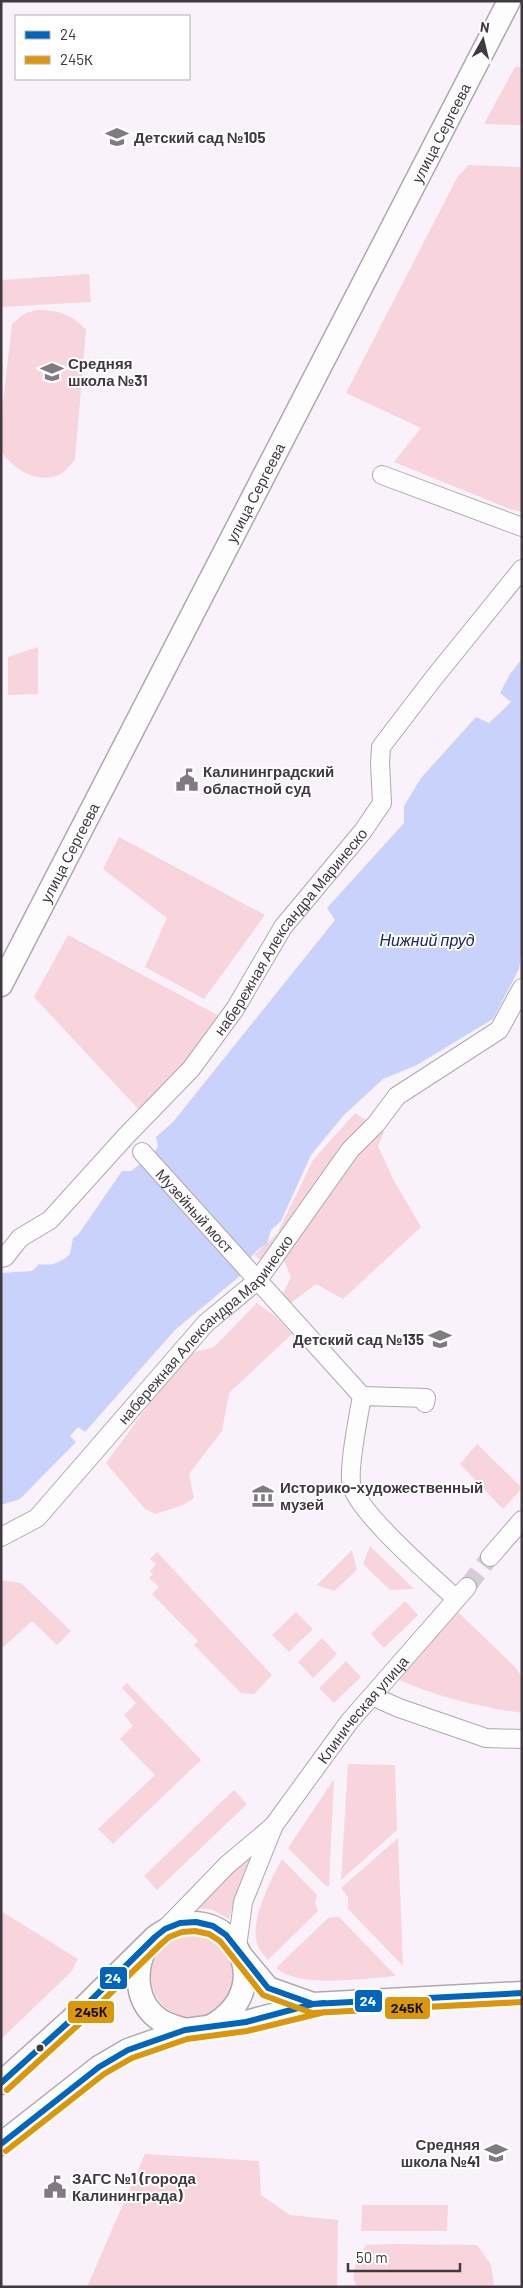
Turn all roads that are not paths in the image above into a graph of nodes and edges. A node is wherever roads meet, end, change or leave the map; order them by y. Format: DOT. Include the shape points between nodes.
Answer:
graph roads {
  1 [pos="509,1"];
  2 [pos="382,475"];
  3 [pos="522,527"];
  4 [pos="522,569"];
  5 [pos="1,985"];
  6 [pos="522,988"];
  7 [pos="142,1152"];
  8 [pos="1,1258"];
  9 [pos="253,1275"];
  10 [pos="362,1396"];
  11 [pos="425,1403"];
  12 [pos="522,1520"];
  13 [pos="1,1537"];
  14 [pos="491,1556"];
  15 [pos="372,1696"];
  16 [pos="522,1739"];
  17 [pos="274,1825"];
  18 [pos="165,1929"];
  19 [pos="147,1946"];
  20 [pos="239,1951"];
  21 [pos="522,1993"];
  22 [pos="313,2004"];
  23 [pos="210,2027"];
  24 [pos="185,2030"];
  25 [pos="1,2083"];
  26 [pos="1,2144"];
  1 -- 5 [label="main road, улица Сергеева"];
  2 -- 3 [label="street"];
  4 -- 8 [label="street, набережная Александра Маринеско" via="381,747 382,803 363,831 283,927 235,1009 196,1062 50,1220 20,1238"];
  6 -- 9 [label="street, набережная Александра Маринеско" via="499,1030 397,1096 376,1124 350,1150"];
  7 -- 9 [label="street, Музейный мост"];
  9 -- 10 [label="street, Музейный мост"];
  9 -- 13 [label="street, набережная Александра Маринеско" via="206,1323 37,1518"];
  10 -- 11 [label="street" via="426,1398"];
  10 -- 15 [label="street, Клиническая улица" via="351,1486 371,1516 463,1591"];
  12 -- 14 [label="street"];
  15 -- 16 [label="street" via="486,1738"];
  15 -- 17 [label="street, Клиническая улица"];
  17 -- 18 [label="street, Клиническая улица" via="227,1865"];
  17 -- 20 [label="street, Клиническая улица" via="243,1902"];
  18 -- 19 [label="main road"];
  18 -- 20 [label="main road" via="180,1923 212,1926 226,1935"];
  19 -- 24 [label="main road" via="138,1970 141,1996 161,2021"];
  19 -- 25 [label="main road"];
  20 -- 22 [label="main road" via="268,1988"];
  20 -- 23 [label="main road" via="246,1981 241,1999 225,2018"];
  21 -- 22 [label="main road"];
  22 -- 23 [label="main road" via="246,2022"];
  23 -- 24 [label="main road"];
  24 -- 26 [label="main road" via="128,2050 99,2067"];
}
